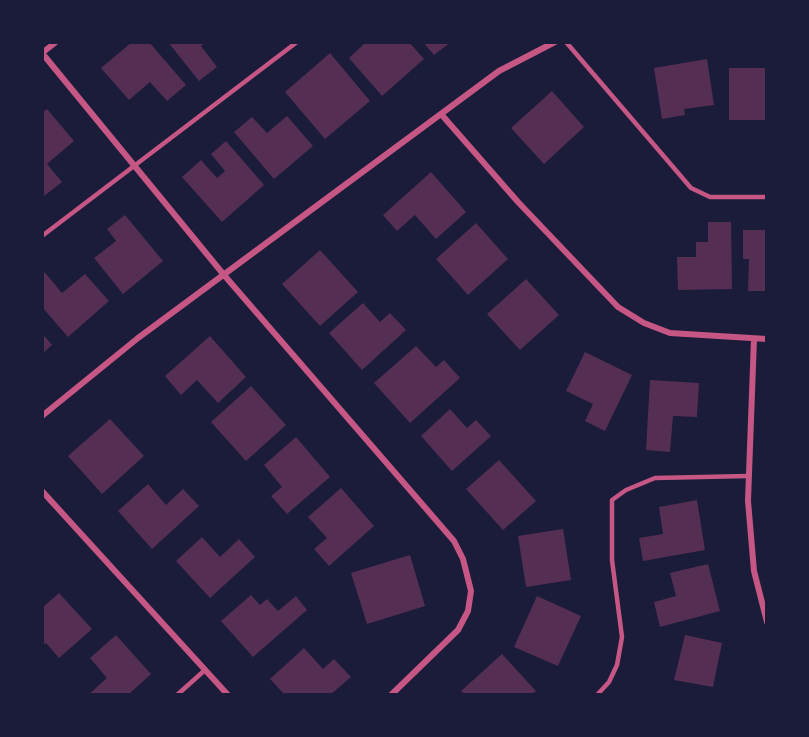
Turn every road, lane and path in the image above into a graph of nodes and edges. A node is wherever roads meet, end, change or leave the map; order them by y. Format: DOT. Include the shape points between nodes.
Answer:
graph roads {
  1 [pos="56,42"];
  2 [pos="297,42"];
  3 [pos="555,42"];
  4 [pos="566,42"];
  5 [pos="42,53"];
  6 [pos="441,114"];
  7 [pos="135,167"];
  8 [pos="767,197"];
  9 [pos="42,236"];
  10 [pos="224,275"];
  11 [pos="754,339"];
  12 [pos="767,339"];
  13 [pos="42,416"];
  14 [pos="749,476"];
  15 [pos="42,491"];
  16 [pos="767,622"];
  17 [pos="205,670"];
  18 [pos="177,695"];
  19 [pos="228,695"];
  20 [pos="391,695"];
  21 [pos="597,695"];
  1 -- 5 [label="street"];
  2 -- 7 [label="lane"];
  3 -- 6 [label="street" via="499,71"];
  4 -- 8 [label="lane" via="691,188 710,197"];
  5 -- 7 [label="street"];
  6 -- 10 [label="street"];
  6 -- 11 [label="street" via="618,307 670,333"];
  7 -- 9 [label="lane"];
  7 -- 10 [label="street"];
  10 -- 13 [label="street"];
  10 -- 20 [label="street" via="454,541 463,559 471,591 468,611 458,630"];
  11 -- 12 [label="street"];
  11 -- 14 [label="street"];
  14 -- 16 [label="street" via="754,571"];
  14 -- 21 [label="lane" via="655,478 612,500 612,560 622,637 617,665"];
  15 -- 17 [label="street"];
  17 -- 18 [label="lane"];
  17 -- 19 [label="street"];
}
